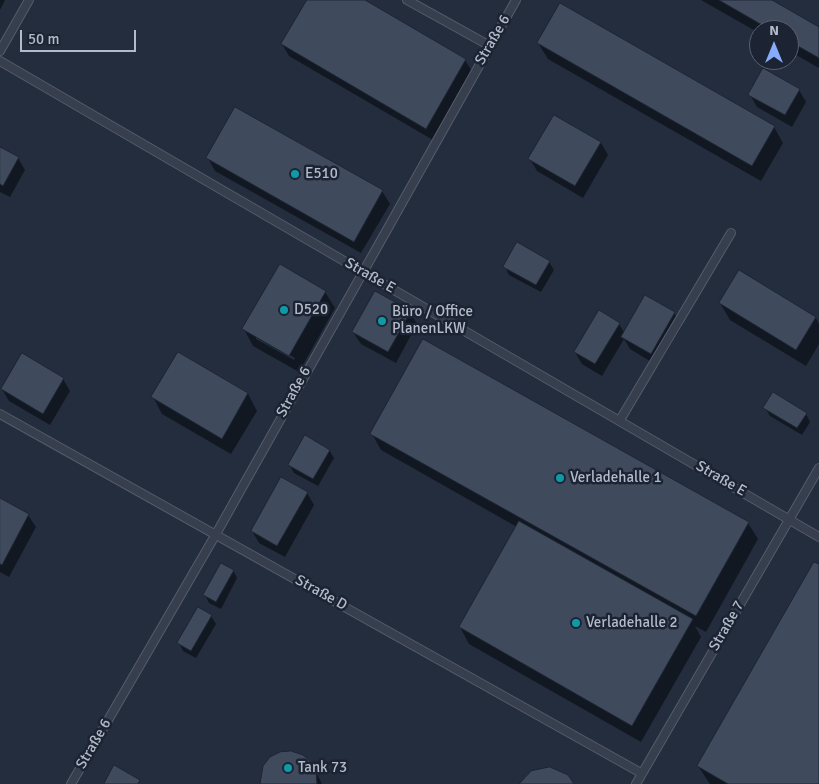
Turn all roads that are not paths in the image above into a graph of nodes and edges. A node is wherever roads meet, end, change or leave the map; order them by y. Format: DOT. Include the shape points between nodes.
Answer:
graph roads {
  1 [pos="29,0"];
  2 [pos="408,0"];
  3 [pos="516,0"];
  4 [pos="490,46"];
  5 [pos="0,51"];
  6 [pos="0,61"];
  7 [pos="731,233"];
  8 [pos="361,272"];
  9 [pos="0,414"];
  10 [pos="620,420"];
  11 [pos="819,468"];
  12 [pos="790,520"];
  13 [pos="216,534"];
  14 [pos="819,537"];
  15 [pos="641,773"];
  16 [pos="71,784"];
  17 [pos="636,784"];
  1 -- 5 [label="lane"];
  2 -- 4 [label="lane"];
  3 -- 4 [label="lane, Straße 6"];
  4 -- 8 [label="lane, Straße 6"];
  6 -- 8 [label="lane, Straße E"];
  7 -- 10 [label="lane"];
  8 -- 10 [label="lane, Straße E"];
  8 -- 13 [label="lane, Straße 6"];
  9 -- 13 [label="lane, Straße D"];
  10 -- 12 [label="lane, Straße E"];
  11 -- 12 [label="lane, Straße 7"];
  12 -- 14 [label="lane, Straße E"];
  12 -- 15 [label="lane, Straße 7"];
  13 -- 15 [label="lane, Straße D"];
  13 -- 16 [label="lane, Straße 6"];
  15 -- 17 [label="lane, Straße 7"];
}
